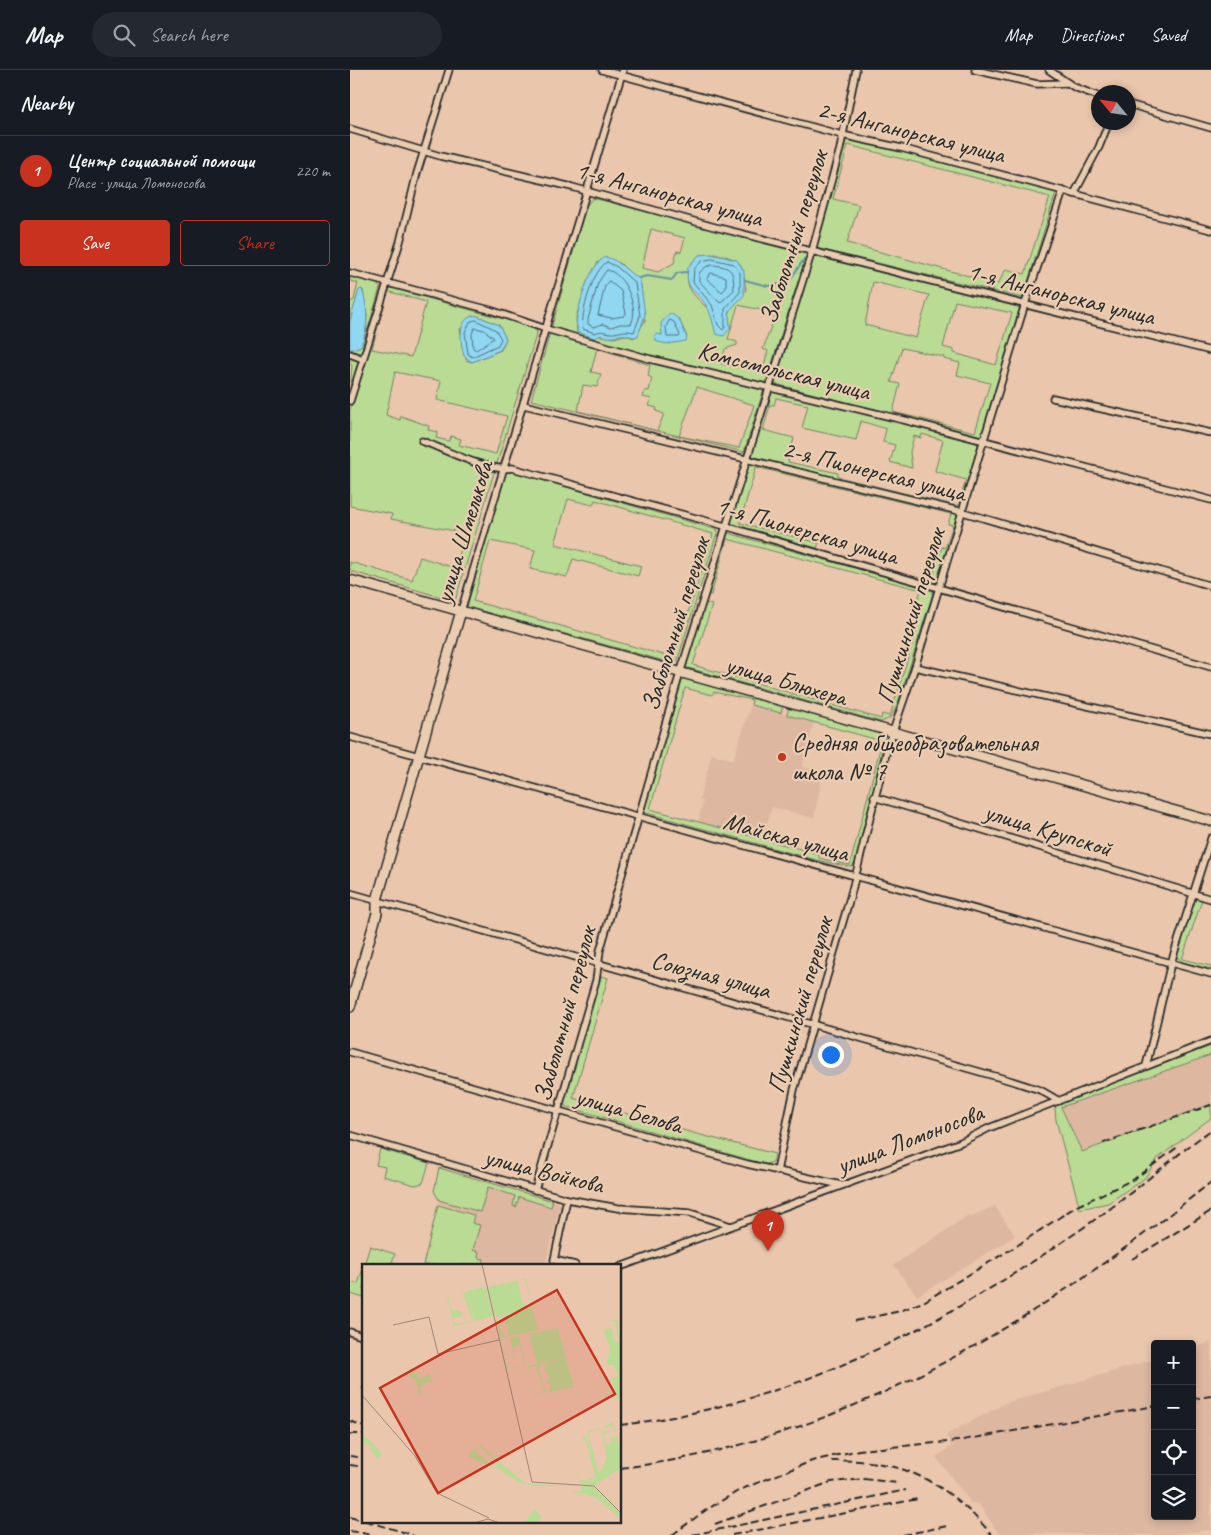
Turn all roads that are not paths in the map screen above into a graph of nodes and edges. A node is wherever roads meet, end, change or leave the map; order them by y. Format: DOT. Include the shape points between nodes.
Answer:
graph roads {
  1 [pos="448,70"];
  2 [pos="602,70"];
  3 [pos="856,70"];
  4 [pos="975,70"];
  5 [pos="1049,70"];
  6 [pos="622,72"];
  7 [pos="1068,83"];
  8 [pos="1091,93"];
  9 [pos="1136,106"];
  10 [pos="1211,128"];
  11 [pos="350,129"];
  12 [pos="1106,130"];
  13 [pos="842,135"];
  14 [pos="425,150"];
  15 [pos="586,191"];
  16 [pos="1063,191"];
  17 [pos="1074,194"];
  18 [pos="1211,230"];
  19 [pos="812,251"];
  20 [pos="350,273"];
  21 [pos="386,282"];
  22 [pos="1026,304"];
  23 [pos="546,329"];
  24 [pos="1211,351"];
  25 [pos="350,354"];
  26 [pos="363,359"];
  27 [pos="768,387"];
  28 [pos="1053,398"];
  29 [pos="350,401"];
  30 [pos="524,405"];
  31 [pos="1211,433"];
  32 [pos="422,441"];
  33 [pos="984,442"];
  34 [pos="746,458"];
  35 [pos="503,470"];
  36 [pos="1211,500"];
  37 [pos="963,512"];
  38 [pos="725,526"];
  39 [pos="350,580"];
  40 [pos="1211,586"];
  41 [pos="939,588"];
  42 [pos="461,610"];
  43 [pos="915,666"];
  44 [pos="1211,667"];
  45 [pos="681,672"];
  46 [pos="894,732"];
  47 [pos="1211,734"];
  48 [pos="350,737"];
  49 [pos="418,755"];
  50 [pos="874,797"];
  51 [pos="640,816"];
  52 [pos="1211,821"];
  53 [pos="1211,838"];
  54 [pos="855,875"];
  55 [pos="350,893"];
  56 [pos="1194,894"];
  57 [pos="1211,899"];
  58 [pos="377,900"];
  59 [pos="1171,963"];
  60 [pos="598,964"];
  61 [pos="1211,974"];
  62 [pos="350,1007"];
  63 [pos="813,1023"];
  64 [pos="1211,1041"];
  65 [pos="350,1052"];
  66 [pos="1146,1066"];
  67 [pos="1059,1101"];
  68 [pos="558,1110"];
  69 [pos="350,1135"];
  70 [pos="777,1171"];
  71 [pos="841,1185"];
  72 [pos="535,1190"];
  73 [pos="567,1199"];
  74 [pos="731,1226"];
  75 [pos="571,1264"];
  76 [pos="621,1267"];
  77 [pos="350,1332"];
  78 [pos="362,1336"];
  1 -- 14 [label="street"];
  2 -- 6 [label="street, 2-я Анганорская улица"];
  3 -- 13 [label="street, Заболотный переулок"];
  4 -- 7 [label="street" via="1037,84"];
  5 -- 7 [label="street"];
  6 -- 13 [label="street, 2-я Анганорская улица"];
  6 -- 15 [label="street, улица Шмелькова"];
  7 -- 8 [label="street"];
  9 -- 10 [label="street"];
  11 -- 14 [label="street, 1-я Анганорская улица"];
  12 -- 17 [label="street"];
  13 -- 16 [label="street, 2-я Анганорская улица"];
  13 -- 19 [label="street, Заболотный переулок"];
  14 -- 15 [label="street, 1-я Анганорская улица"];
  14 -- 21 [label="street"];
  15 -- 19 [label="street, 1-я Анганорская улица"];
  15 -- 23 [label="street, улица Шмелькова"];
  16 -- 17 [label="street, 2-я Анганорская улица"];
  16 -- 22 [label="street, Пушкинский переулок"];
  17 -- 18 [label="street, 2-я Анганорская улица"];
  19 -- 22 [label="street, 1-я Анганорская улица"];
  19 -- 27 [label="street, Заболотный переулок"];
  20 -- 21 [label="street, Комсомольская улица"];
  21 -- 23 [label="street, Комсомольская улица"];
  21 -- 26 [label="street"];
  22 -- 24 [label="street, 1-я Анганорская улица"];
  22 -- 33 [label="street, Пушкинский переулок"];
  23 -- 27 [label="street, Комсомольская улица" via="650,359"];
  23 -- 30 [label="street, улица Шмелькова"];
  25 -- 26 [label="street"];
  26 -- 29 [label="street"];
  27 -- 33 [label="street, Комсомольская улица"];
  27 -- 34 [label="street, Заболотный переулок"];
  28 -- 31 [label="street"];
  30 -- 34 [label="street, 2-я Пионерская улица"];
  30 -- 35 [label="street, улица Шмелькова"];
  32 -- 35 [label="street, 1-я Пионерская улица"];
  33 -- 36 [label="street, Комсомольская улица"];
  33 -- 37 [label="street, Пушкинский переулок"];
  34 -- 37 [label="street, 2-я Пионерская улица"];
  34 -- 38 [label="street, Заболотный переулок"];
  35 -- 38 [label="street, 1-я Пионерская улица" via="512,468"];
  35 -- 42 [label="street, улица Шмелькова"];
  37 -- 40 [label="street, 2-я Пионерская улица"];
  37 -- 41 [label="street, Пушкинский переулок"];
  38 -- 41 [label="street, 1-я Пионерская улица"];
  38 -- 45 [label="street, Заболотный переулок"];
  39 -- 42 [label="street, улица Блюхера"];
  41 -- 43 [label="street, Пушкинский переулок"];
  41 -- 44 [label="street, 1-я Пионерская улица"];
  42 -- 45 [label="street, улица Блюхера"];
  42 -- 49 [label="street, улица Шмелькова"];
  43 -- 46 [label="street, Пушкинский переулок"];
  43 -- 47 [label="street"];
  45 -- 46 [label="street, улица Блюхера"];
  45 -- 51 [label="street, Заболотный переулок"];
  46 -- 50 [label="street, Пушкинский переулок"];
  46 -- 52 [label="street, улица Блюхера"];
  48 -- 49 [label="street, Майская улица"];
  49 -- 51 [label="street, Майская улица"];
  49 -- 58 [label="street, улица Шмелькова"];
  50 -- 54 [label="street, Пушкинский переулок"];
  50 -- 56 [label="street, улица Крупской"];
  51 -- 54 [label="street, Майская улица"];
  51 -- 60 [label="street, Заболотный переулок"];
  53 -- 56 [label="street"];
  54 -- 59 [label="street, Майская улица"];
  54 -- 63 [label="street, Пушкинский переулок"];
  55 -- 58 [label="street, Союзная улица"];
  56 -- 57 [label="street, улица Крупской"];
  56 -- 59 [label="street"];
  58 -- 60 [label="street, Союзная улица"];
  58 -- 62 [label="street, улица Шмелькова" via="377,913"];
  59 -- 61 [label="street, Майская улица"];
  59 -- 66 [label="street"];
  60 -- 63 [label="street, Союзная улица"];
  60 -- 68 [label="street, Заболотный переулок"];
  63 -- 67 [label="street, Союзная улица" via="1024,1084"];
  63 -- 70 [label="street, Пушкинский переулок" via="794,1090"];
  64 -- 66 [label="street, улица Ломоносова"];
  65 -- 68 [label="street, улица Белова"];
  66 -- 67 [label="street, улица Ломоносова"];
  67 -- 71 [label="street, улица Ломоносова" via="961,1142"];
  68 -- 70 [label="street, улица Белова"];
  68 -- 72 [label="street, Заболотный переулок"];
  69 -- 72 [label="street, улица Войкова"];
  70 -- 71 [label="street, улица Белова"];
  71 -- 74 [label="street, улица Ломоносова"];
  72 -- 73 [label="street, улица Войкова"];
  73 -- 74 [label="street, улица Войкова" via="618,1208 690,1213"];
  73 -- 75 [label="street" via="554,1260"];
  74 -- 76 [label="street, улица Ломоносова"];
  77 -- 78 [label="street"];
}
